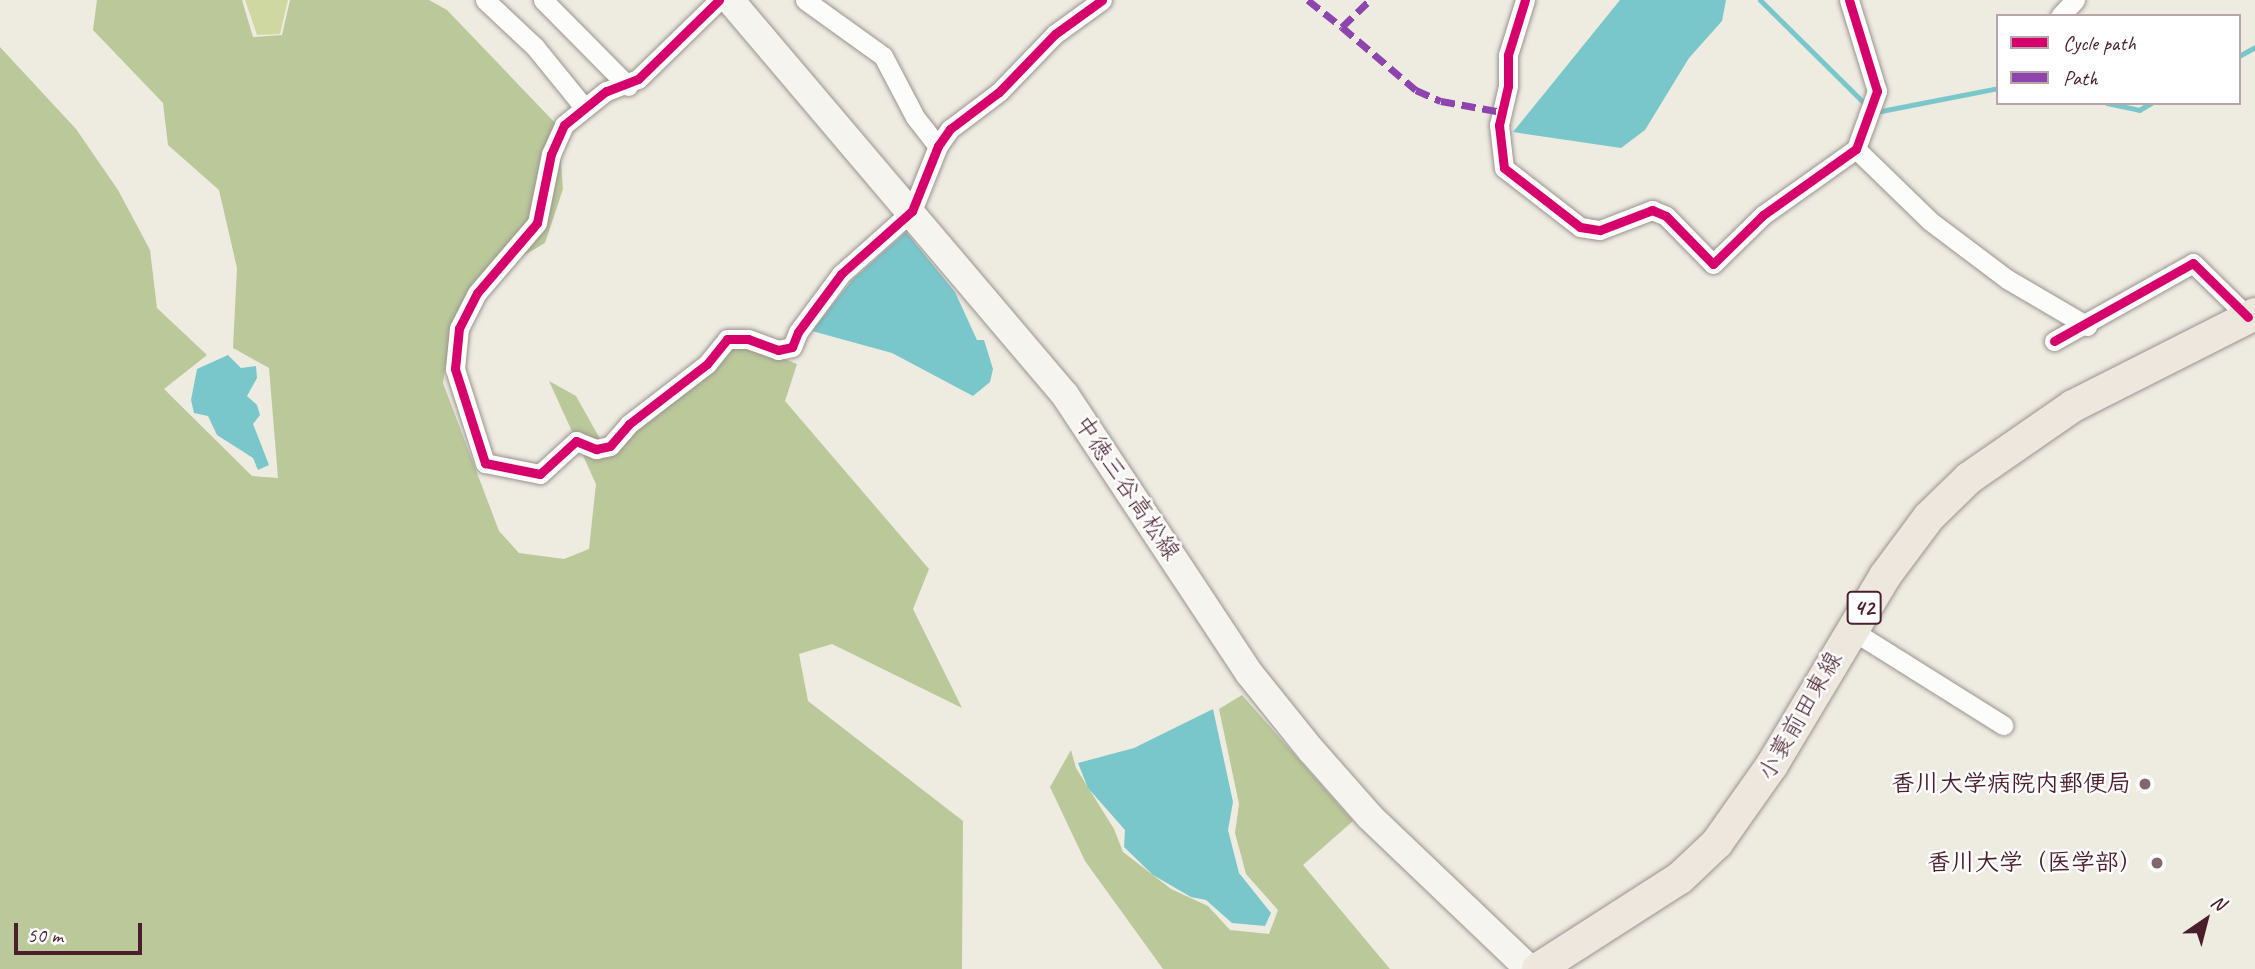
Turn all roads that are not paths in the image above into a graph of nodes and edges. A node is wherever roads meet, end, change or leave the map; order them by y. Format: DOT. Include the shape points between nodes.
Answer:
graph roads {
  1 [pos="485,0"];
  2 [pos="543,0"];
  3 [pos="719,0"];
  4 [pos="730,0"];
  5 [pos="805,0"];
  6 [pos="1102,0"];
  7 [pos="1525,0"];
  8 [pos="1849,0"];
  9 [pos="2076,0"];
  10 [pos="2062,14"];
  11 [pos="628,86"];
  12 [pos="583,106"];
  13 [pos="938,146"];
  14 [pos="1856,149"];
  15 [pos="912,211"];
  16 [pos="2251,315"];
  17 [pos="2087,326"];
  18 [pos="2054,341"];
  19 [pos="1850,629"];
  20 [pos="2003,725"];
  21 [pos="1529,969"];
  22 [pos="1538,969"];
  1 -- 12 [label="street" via="535,47"];
  2 -- 11 [label="street"];
  3 -- 11 [label="street"];
  4 -- 15 [label="main road, 中徳三谷高松線"];
  5 -- 13 [label="street" via="883,56 910,108"];
  6 -- 13 [label="street" via="1055,34 999,92 950,129"];
  7 -- 14 [label="street" via="1508,55 1508,86 1499,125 1504,168 1580,227 1600,230 1652,211 1666,216 1713,264 1763,215"];
  8 -- 14 [label="street" via="1877,91"];
  9 -- 10 [label="street"];
  11 -- 12 [label="street" via="606,91"];
  12 -- 15 [label="street" via="564,125 551,154 537,223 477,293 459,328 455,369 485,463 540,474 576,441 596,449 610,446 629,424 707,364 727,339 748,339 778,350 792,347 841,274"];
  13 -- 15 [label="street"];
  14 -- 17 [label="street" via="1941,229 2007,279"];
  15 -- 21 [label="main road, 中徳三谷高松線" via="1065,395 1250,673 1303,741 1370,817"];
  16 -- 17 [label="street" via="2193,263"];
  16 -- 19 [label="main road, 小蓑前田東線 / 42" via="2073,406 1969,478 1929,517"];
  17 -- 18 [label="street"];
  19 -- 20 [label="street"];
  19 -- 22 [label="main road, 小蓑前田東線 / 42" via="1765,776 1717,843 1680,878"];
}
